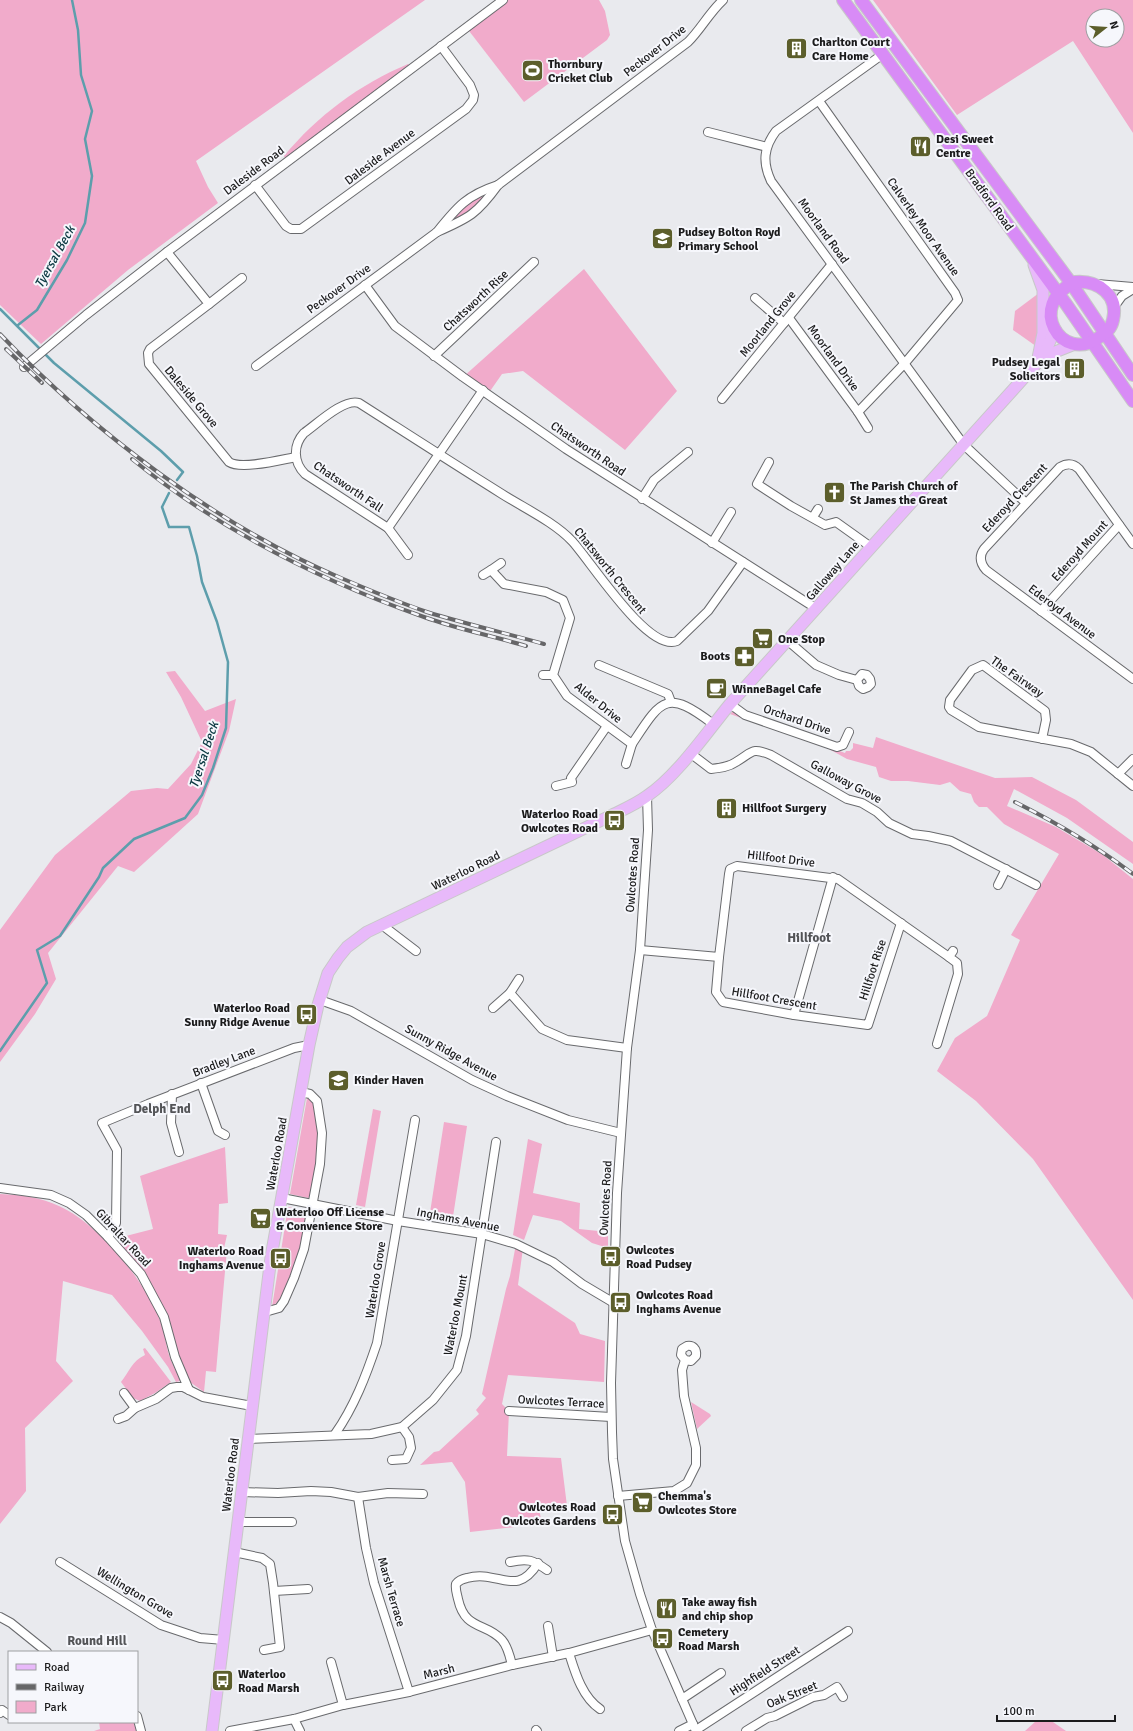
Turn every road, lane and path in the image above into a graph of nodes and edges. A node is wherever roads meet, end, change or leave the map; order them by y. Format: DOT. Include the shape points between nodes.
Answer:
graph roads {
  1 [pos="503,0"];
  2 [pos="723,0"];
  3 [pos="843,0"];
  4 [pos="861,0"];
  5 [pos="441,46"];
  6 [pos="883,54"];
  7 [pos="819,101"];
  8 [pos="708,132"];
  9 [pos="767,147"];
  10 [pos="255,185"];
  11 [pos="498,186"];
  12 [pos="436,232"];
  13 [pos="1027,251"];
  14 [pos="167,252"];
  15 [pos="534,262"];
  16 [pos="832,264"];
  17 [pos="242,278"];
  18 [pos="1071,284"];
  19 [pos="1094,284"];
  20 [pos="365,285"];
  21 [pos="1133,288"];
  22 [pos="1058,294"];
  23 [pos="755,298"];
  24 [pos="209,304"];
  25 [pos="1114,307"];
  26 [pos="786,320"];
  27 [pos="1055,329"];
  28 [pos="1105,333"];
  29 [pos="1092,342"];
  30 [pos="1075,344"];
  31 [pos="434,356"];
  32 [pos="1038,362"];
  33 [pos="905,363"];
  34 [pos="256,366"];
  35 [pos="24,367"];
  36 [pos="1133,375"];
  37 [pos="483,390"];
  38 [pos="722,399"];
  39 [pos="1133,401"];
  40 [pos="858,412"];
  41 [pos="868,428"];
  42 [pos="964,446"];
  43 [pos="688,452"];
  44 [pos="438,454"];
  45 [pos="296,458"];
  46 [pos="769,462"];
  47 [pos="642,499"];
  48 [pos="1026,503"];
  49 [pos="818,509"];
  50 [pos="731,512"];
  51 [pos="813,517"];
  52 [pos="1119,525"];
  53 [pos="388,528"];
  54 [pos="712,543"];
  55 [pos="1133,544"];
  56 [pos="871,547"];
  57 [pos="408,555"];
  58 [pos="981,561"];
  59 [pos="743,562"];
  60 [pos="501,563"];
  61 [pos="491,570"];
  62 [pos="483,575"];
  63 [pos="817,609"];
  64 [pos="1042,611"];
  65 [pos="788,641"];
  66 [pos="599,665"];
  67 [pos="543,675"];
  68 [pos="554,675"];
  69 [pos="1133,679"];
  70 [pos="857,680"];
  71 [pos="671,702"];
  72 [pos="730,704"];
  73 [pos="713,724"];
  74 [pos="607,726"];
  75 [pos="849,732"];
  76 [pos="1042,739"];
  77 [pos="632,744"];
  78 [pos="690,753"];
  79 [pos="1133,759"];
  80 [pos="626,764"];
  81 [pos="1118,774"];
  82 [pos="556,786"];
  83 [pos="1133,786"];
  84 [pos="647,796"];
  85 [pos="1006,869"];
  86 [pos="833,878"];
  87 [pos="998,885"];
  88 [pos="1036,885"];
  89 [pos="901,923"];
  90 [pos="382,925"];
  91 [pos="640,950"];
  92 [pos="416,951"];
  93 [pos="719,957"];
  94 [pos="519,979"];
  95 [pos="510,993"];
  96 [pos="320,1000"];
  97 [pos="493,1008"];
  98 [pos="794,1015"];
  99 [pos="868,1025"];
  100 [pos="937,1044"];
  101 [pos="309,1045"];
  102 [pos="627,1048"];
  103 [pos="201,1083"];
  104 [pos="301,1092"];
  105 [pos="172,1094"];
  106 [pos="415,1120"];
  107 [pos="621,1133"];
  108 [pos="225,1135"];
  109 [pos="496,1142"];
  110 [pos="179,1152"];
  111 [pos="0,1188"];
  112 [pos="282,1198"];
  113 [pos="312,1205"];
  114 [pos="398,1221"];
  115 [pos="482,1234"];
  116 [pos="108,1237"];
  117 [pos="614,1303"];
  118 [pos="265,1312"];
  119 [pos="685,1360"];
  120 [pos="189,1390"];
  121 [pos="124,1393"];
  122 [pos="252,1406"];
  123 [pos="135,1408"];
  124 [pos="509,1411"];
  125 [pos="611,1417"];
  126 [pos="118,1419"];
  127 [pos="402,1427"];
  128 [pos="334,1434"];
  129 [pos="249,1439"];
  130 [pos="392,1460"];
  131 [pos="242,1492"];
  132 [pos="423,1494"];
  133 [pos="618,1496"];
  134 [pos="358,1497"];
  135 [pos="238,1522"];
  136 [pos="292,1522"];
  137 [pos="234,1552"];
  138 [pos="60,1562"];
  139 [pos="510,1562"];
  140 [pos="538,1563"];
  141 [pos="547,1570"];
  142 [pos="308,1589"];
  143 [pos="274,1591"];
  144 [pos="0,1617"];
  145 [pos="548,1626"];
  146 [pos="652,1630"];
  147 [pos="848,1631"];
  148 [pos="224,1640"];
  149 [pos="264,1650"];
  150 [pos="46,1651"];
  151 [pos="569,1653"];
  152 [pos="553,1657"];
  153 [pos="331,1662"];
  154 [pos="512,1665"];
  155 [pos="721,1673"];
  156 [pos="409,1692"];
  157 [pos="844,1697"];
  158 [pos="682,1699"];
  159 [pos="343,1705"];
  160 [pos="600,1709"];
  161 [pos="294,1719"];
  162 [pos="138,1720"];
  163 [pos="261,1728"];
  164 [pos="695,1729"];
  165 [pos="141,1731"];
  166 [pos="212,1731"];
  167 [pos="230,1731"];
  168 [pos="300,1731"];
  169 [pos="678,1731"];
  170 [pos="746,1731"];
  1 -- 5 [label="street, Daleside Road"];
  2 -- 11 [label="street, Peckover Drive" via="688,42"];
  3 -- 6 [label="highway, Bradford Road"];
  4 -- 18 [label="highway, Bradford Road"];
  5 -- 10 [label="street, Daleside Road"];
  5 -- 10 [label="street, Daleside Avenue" via="470,85 474,95 470,105 453,118 301,229 286,226"];
  6 -- 7 [label="street, Moorland Road"];
  6 -- 13 [label="highway, Bradford Road"];
  7 -- 9 [label="street, Moorland Road" via="776,131"];
  7 -- 33 [label="street, Calverley Moor Avenue" via="957,296 957,303"];
  8 -- 9 [label="street"];
  9 -- 16 [label="street, Moorland Road" via="765,163 771,181"];
  10 -- 14 [label="street, Daleside Road"];
  11 -- 12 [label="street, Peckover Drive" via="461,204"];
  11 -- 12 [label="street, Peckover Drive" via="474,214"];
  12 -- 20 [label="street, Peckover Drive"];
  13 -- 22 [label="highway, Bradford Road"];
  13 -- 32 [label="main road" via="1043,290 1043,333"];
  14 -- 24 [label="street"];
  14 -- 35 [label="street, Daleside Road"];
  15 -- 31 [label="street, Chatsworth Rise"];
  16 -- 26 [label="street, Moorland Grove"];
  16 -- 33 [label="street, Moorland Road"];
  17 -- 24 [label="street, Daleside Grove"];
  18 -- 19 [label="highway" via="1082,281"];
  18 -- 22 [label="highway"];
  18 -- 28 [label="highway, Bradford Road"];
  19 -- 21 [label="street"];
  19 -- 25 [label="highway" via="1106,292"];
  20 -- 31 [label="street, Chatsworth Road" via="395,326"];
  20 -- 34 [label="street, Peckover Drive"];
  21 -- 25 [label="street" via="1122,296"];
  22 -- 27 [label="highway" via="1051,307 1051,319"];
  22 -- 29 [label="highway, Bradford Road"];
  23 -- 26 [label="street, Moorland Drive"];
  24 -- 45 [label="street, Daleside Grove" via="150,349 149,364 229,462 247,464"];
  25 -- 28 [label="highway" via="1111,327"];
  26 -- 38 [label="street, Moorland Grove"];
  26 -- 40 [label="street, Moorland Drive"];
  27 -- 30 [label="highway" via="1061,337"];
  27 -- 32 [label="main road, Galloway Lane"];
  28 -- 29 [label="highway"];
  28 -- 36 [label="highway, Bradford Road"];
  29 -- 30 [label="highway"];
  29 -- 39 [label="highway, Bradford Road"];
  30 -- 32 [label="main road, Galloway Lane"];
  31 -- 37 [label="street, Chatsworth Road"];
  32 -- 42 [label="main road, Galloway Lane"];
  33 -- 40 [label="street, Moorland Drive"];
  33 -- 42 [label="street, Moorland Road"];
  37 -- 44 [label="street, Chatsworth Fall"];
  37 -- 47 [label="street, Chatsworth Road"];
  40 -- 41 [label="street, Moorland Drive"];
  42 -- 48 [label="street, Moorland Road"];
  42 -- 56 [label="main road, Galloway Lane"];
  43 -- 47 [label="street" via="654,480"];
  44 -- 45 [label="street" via="354,401 343,405 304,433 298,443"];
  44 -- 53 [label="street, Chatsworth Fall"];
  44 -- 59 [label="street, Chatsworth Crescent" via="564,533 641,627 664,640 673,643 678,641 708,611"];
  45 -- 53 [label="street, Chatsworth Fall" via="305,474"];
  46 -- 51 [label="street" via="757,484"];
  47 -- 54 [label="street, Chatsworth Road"];
  48 -- 52 [label="street, Ederoyd Crescent" via="1060,467 1073,464"];
  48 -- 58 [label="street, Ederoyd Crescent" via="981,552"];
  49 -- 51 [label="street"];
  50 -- 54 [label="street"];
  51 -- 56 [label="street" via="825,525 836,522"];
  52 -- 55 [label="street, Ederoyd Crescent"];
  52 -- 64 [label="street, Ederoyd Mount"];
  53 -- 57 [label="street, Chatsworth Fall"];
  54 -- 59 [label="street, Chatsworth Road"];
  56 -- 63 [label="main road, Galloway Lane"];
  58 -- 64 [label="street, Ederoyd Avenue" via="986,570"];
  59 -- 63 [label="street, Chatsworth Road"];
  60 -- 61 [label="street"];
  61 -- 62 [label="street"];
  61 -- 68 [label="street" via="504,584 546,592 564,600 570,618"];
  63 -- 65 [label="main road, Galloway Lane"];
  64 -- 69 [label="street, Ederoyd Avenue"];
  65 -- 70 [label="street" via="816,665"];
  65 -- 72 [label="main road, Galloway Lane"];
  66 -- 71 [label="street" via="668,694"];
  67 -- 68 [label="street"];
  68 -- 74 [label="street, Alder Drive" via="567,696"];
  71 -- 73 [label="street" via="696,711"];
  71 -- 77 [label="street" via="660,707"];
  72 -- 73 [label="main road, Galloway Lane"];
  72 -- 75 [label="street, Orchard Drive" via="745,715 838,747 843,745"];
  73 -- 78 [label="main road, Galloway Lane"];
  74 -- 77 [label="street, Alder Drive"];
  74 -- 82 [label="street" via="571,778 572,782"];
  76 -- 76 [label="street, The Fairway" via="979,727 951,710 950,700 972,670 983,665 1045,711"];
  76 -- 81 [label="street, The Fairway" via="1071,744 1091,752"];
  77 -- 80 [label="street"];
  78 -- 84 [label="main road, Galloway Lane" via="668,779"];
  78 -- 85 [label="street, Galloway Grove" via="711,770 735,763 758,750 847,799 862,803 877,812 889,824 912,834 952,841"];
  79 -- 81 [label="street"];
  81 -- 83 [label="street, The Fairway"];
  84 -- 90 [label="main road, Waterloo Road" via="571,836"];
  84 -- 91 [label="street, Owlcotes Road" via="648,830"];
  85 -- 87 [label="street"];
  85 -- 88 [label="street, Galloway Grove"];
  86 -- 89 [label="street, Hillfoot Drive" via="844,882"];
  86 -- 93 [label="street, Hillfoot Drive" via="741,866 730,869"];
  86 -- 98 [label="street"];
  89 -- 99 [label="street, Hillfoot Rise"];
  89 -- 100 [label="street, Hillfoot Drive" via="951,954 957,963 958,974"];
  90 -- 92 [label="street"];
  90 -- 96 [label="main road, Waterloo Road" via="367,932 338,958 328,973"];
  91 -- 93 [label="street"];
  91 -- 102 [label="street, Owlcotes Road"];
  93 -- 98 [label="street, Hillfoot Crescent" via="716,992 723,1002"];
  94 -- 95 [label="street"];
  95 -- 97 [label="street"];
  95 -- 102 [label="street" via="542,1029 567,1040"];
  96 -- 101 [label="main road, Waterloo Road"];
  96 -- 107 [label="street, Sunny Ridge Avenue" via="351,1011 472,1080 507,1096 568,1120"];
  98 -- 99 [label="street, Hillfoot Crescent"];
  101 -- 103 [label="street, Bradley Lane" via="294,1048"];
  101 -- 104 [label="main road, Waterloo Road"];
  102 -- 107 [label="street, Owlcotes Road"];
  103 -- 105 [label="street, Bradley Lane"];
  103 -- 108 [label="street" via="218,1131"];
  104 -- 112 [label="main road, Waterloo Road"];
  104 -- 113 [label="street" via="310,1094 317,1101 320,1120 321,1157"];
  105 -- 110 [label="street" via="171,1123"];
  105 -- 116 [label="street, Bradley Lane" via="102,1123 117,1150 116,1222"];
  106 -- 114 [label="street, Waterloo Grove"];
  107 -- 117 [label="street, Owlcotes Road"];
  109 -- 115 [label="street, Waterloo Mount"];
  111 -- 116 [label="street, Gibraltar Road" via="51,1195 63,1200 86,1215"];
  112 -- 113 [label="street, Inghams Avenue"];
  112 -- 118 [label="main road, Waterloo Road" via="271,1257"];
  113 -- 114 [label="street, Inghams Avenue"];
  113 -- 118 [label="street" via="304,1249 290,1288 279,1308"];
  114 -- 115 [label="street, Inghams Avenue"];
  114 -- 128 [label="street, Waterloo Grove" via="376,1343 368,1371 358,1394"];
  115 -- 117 [label="street, Inghams Avenue" via="516,1244 553,1262 582,1284"];
  115 -- 127 [label="street, Waterloo Mount" via="466,1336 457,1370 433,1400"];
  116 -- 120 [label="street, Gibraltar Road" via="141,1274 164,1317 175,1357"];
  117 -- 125 [label="street, Owlcotes Road"];
  118 -- 122 [label="main road, Waterloo Road"];
  119 -- 133 [label="street" via="682,1370 684,1396 696,1448 696,1464 687,1483 674,1491"];
  120 -- 122 [label="street" via="203,1397"];
  120 -- 123 [label="street" via="183,1387 171,1388 156,1399"];
  121 -- 123 [label="street"];
  122 -- 129 [label="main road, Waterloo Road"];
  123 -- 126 [label="street"];
  124 -- 125 [label="street, Owlcotes Terrace"];
  125 -- 133 [label="street, Owlcotes Road"];
  127 -- 128 [label="street, Waterloo Mount" via="371,1434"];
  127 -- 130 [label="street" via="412,1448 406,1459"];
  128 -- 129 [label="street, Waterloo Mount"];
  129 -- 131 [label="main road, Waterloo Road"];
  131 -- 134 [label="street" via="311,1491"];
  131 -- 135 [label="main road, Waterloo Road"];
  132 -- 134 [label="street" via="388,1493"];
  133 -- 146 [label="street, Owlcotes Road" via="625,1541"];
  134 -- 156 [label="street, Marsh Terrace" via="374,1583"];
  135 -- 136 [label="street"];
  135 -- 137 [label="main road, Waterloo Road"];
  137 -- 143 [label="street" via="262,1558 270,1564"];
  137 -- 148 [label="main road, Waterloo Road"];
  138 -- 148 [label="street, Wellington Grove" via="161,1625 200,1638"];
  139 -- 140 [label="street" via="526,1559"];
  140 -- 141 [label="street"];
  140 -- 154 [label="street" via="521,1581 507,1581 480,1575 462,1579 456,1584 459,1605 465,1615 474,1624 501,1638"];
  142 -- 143 [label="street"];
  143 -- 149 [label="street" via="280,1647"];
  144 -- 150 [label="street"];
  145 -- 152 [label="street"];
  146 -- 151 [label="street, Marsh"];
  146 -- 158 [label="street, Owlcotes Road"];
  147 -- 164 [label="street, Highfield Street"];
  148 -- 166 [label="main road, Waterloo Road"];
  151 -- 152 [label="street, Marsh"];
  151 -- 160 [label="street" via="577,1677 593,1704"];
  152 -- 154 [label="street, Marsh"];
  153 -- 159 [label="street"];
  154 -- 156 [label="street, Marsh"];
  155 -- 158 [label="street"];
  156 -- 159 [label="street, Marsh"];
  157 -- 170 [label="street, Oak Street" via="837,1687 824,1695 813,1697 766,1718"];
  158 -- 164 [label="street, Owlcotes Road"];
  159 -- 161 [label="street, Marsh"];
  161 -- 163 [label="street, Marsh"];
  161 -- 168 [label="street"];
  162 -- 165 [label="street"];
  163 -- 167 [label="street, Marsh"];
  164 -- 169 [label="street, Highfield Street"];
}
